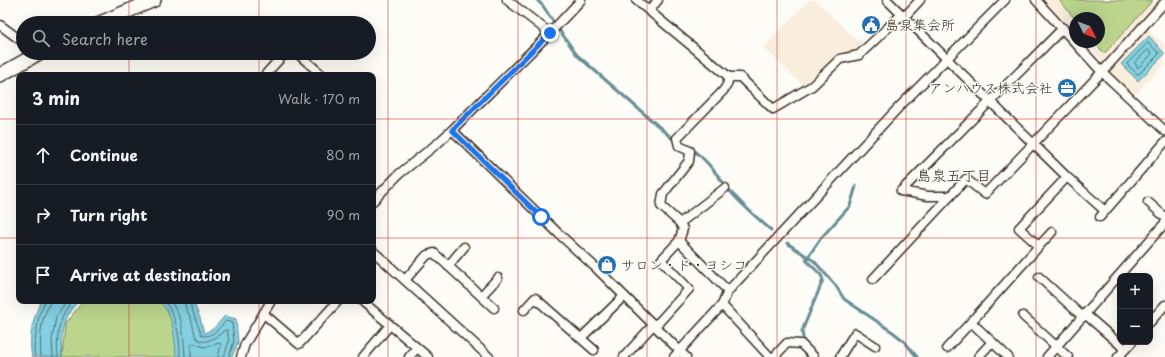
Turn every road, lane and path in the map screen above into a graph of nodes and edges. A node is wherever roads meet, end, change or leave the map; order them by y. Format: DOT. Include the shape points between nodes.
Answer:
graph roads {
  1 [pos="154,0"];
  2 [pos="507,0"];
  3 [pos="581,0"];
  4 [pos="636,0"];
  5 [pos="658,0"];
  6 [pos="887,0"];
  7 [pos="920,0"];
  8 [pos="1004,0"];
  9 [pos="1036,0"];
  10 [pos="1165,2"];
  11 [pos="649,11"];
  12 [pos="116,16"];
  13 [pos="904,16"];
  14 [pos="0,25"];
  15 [pos="1062,28"];
  16 [pos="550,33"];
  17 [pos="16,37"];
  18 [pos="947,58"];
  19 [pos="27,60"];
  20 [pos="279,60"];
  21 [pos="305,60"];
  22 [pos="268,72"];
  23 [pos="319,72"];
  24 [pos="1102,72"];
  25 [pos="0,75"];
  26 [pos="729,77"];
  27 [pos="991,101"];
  28 [pos="452,130"];
  29 [pos="1165,131"];
  30 [pos="1165,142"];
  31 [pos="1034,143"];
  32 [pos="1068,177"];
  33 [pos="725,188"];
  34 [pos="950,196"];
  35 [pos="376,198"];
  36 [pos="1148,202"];
  37 [pos="1165,217"];
  38 [pos="680,223"];
  39 [pos="1165,223"];
  40 [pos="1052,232"];
  41 [pos="678,241"];
  42 [pos="1039,246"];
  43 [pos="464,247"];
  44 [pos="376,254"];
  45 [pos="448,266"];
  46 [pos="1039,277"];
  47 [pos="498,278"];
  48 [pos="873,279"];
  49 [pos="405,280"];
  50 [pos="728,291"];
  51 [pos="481,296"];
  52 [pos="624,296"];
  53 [pos="269,304"];
  54 [pos="335,304"];
  55 [pos="366,304"];
  56 [pos="722,305"];
  57 [pos="1165,306"];
  58 [pos="494,308"];
  59 [pos="524,310"];
  60 [pos="264,314"];
  61 [pos="1084,315"];
  62 [pos="1023,316"];
  63 [pos="1153,319"];
  64 [pos="971,322"];
  65 [pos="390,325"];
  66 [pos="653,325"];
  67 [pos="581,338"];
  68 [pos="992,342"];
  69 [pos="1129,345"];
  70 [pos="875,346"];
  71 [pos="1056,347"];
  72 [pos="417,348"];
  73 [pos="947,348"];
  74 [pos="1125,349"];
  75 [pos="594,350"];
  76 [pos="677,354"];
  77 [pos="241,357"];
  78 [pos="363,357"];
  79 [pos="409,357"];
  80 [pos="428,357"];
  81 [pos="489,357"];
  82 [pos="624,357"];
  83 [pos="686,357"];
  84 [pos="770,357"];
  85 [pos="774,357"];
  86 [pos="814,357"];
  87 [pos="840,357"];
  88 [pos="978,357"];
  89 [pos="1008,357"];
  90 [pos="1047,357"];
  91 [pos="1068,357"];
  92 [pos="1118,357"];
  1 -- 12 [label="main road"];
  2 -- 16 [label="street"];
  3 -- 16 [label="street"];
  4 -- 11 [label="street"];
  5 -- 11 [label="street"];
  6 -- 13 [label="street"];
  7 -- 13 [label="street"];
  8 -- 18 [label="street"];
  9 -- 15 [label="street"];
  10 -- 24 [label="street"];
  11 -- 26 [label="street"];
  13 -- 18 [label="street"];
  13 -- 26 [label="street" via="898,18 859,55 840,59 812,86 773,109 740,77"];
  14 -- 17 [label="street"];
  15 -- 24 [label="street"];
  15 -- 27 [label="street"];
  16 -- 28 [label="street"];
  18 -- 27 [label="street"];
  18 -- 50 [label="street" via="849,159"];
  19 -- 25 [label="main road"];
  20 -- 22 [label="street"];
  21 -- 23 [label="street"];
  24 -- 29 [label="street"];
  24 -- 31 [label="street"];
  26 -- 38 [label="street" via="723,91 677,138 679,146 690,151 689,160 663,194 661,206"];
  27 -- 31 [label="street"];
  27 -- 34 [label="street" via="901,191 928,196"];
  28 -- 35 [label="street" via="399,174"];
  28 -- 52 [label="street"];
  30 -- 32 [label="street" via="1103,214"];
  31 -- 32 [label="street"];
  31 -- 34 [label="street" via="985,194 966,179"];
  32 -- 42 [label="street" via="1019,228"];
  33 -- 38 [label="street"];
  34 -- 48 [label="street"];
  36 -- 37 [label="street"];
  38 -- 41 [label="street" via="683,229"];
  39 -- 61 [label="street"];
  40 -- 42 [label="street"];
  41 -- 50 [label="street"];
  41 -- 66 [label="street" via="662,260 689,289"];
  42 -- 64 [label="street"];
  43 -- 45 [label="street"];
  44 -- 49 [label="street"];
  45 -- 49 [label="street" via="434,253 428,255"];
  45 -- 51 [label="street"];
  46 -- 61 [label="street"];
  47 -- 51 [label="street"];
  49 -- 81 [label="street"];
  50 -- 56 [label="street"];
  51 -- 58 [label="street"];
  52 -- 66 [label="street"];
  52 -- 67 [label="street"];
  53 -- 60 [label="street"];
  54 -- 60 [label="street" via="299,344"];
  55 -- 65 [label="street"];
  56 -- 76 [label="street"];
  56 -- 84 [label="street"];
  57 -- 63 [label="street"];
  59 -- 67 [label="street" via="535,298"];
  60 -- 77 [label="street" via="245,344"];
  61 -- 71 [label="street"];
  61 -- 74 [label="street"];
  62 -- 71 [label="street"];
  64 -- 68 [label="street"];
  64 -- 73 [label="street"];
  65 -- 72 [label="street"];
  65 -- 78 [label="street"];
  66 -- 76 [label="street"];
  66 -- 82 [label="street"];
  67 -- 75 [label="street"];
  68 -- 88 [label="street"];
  68 -- 89 [label="street"];
  69 -- 74 [label="street"];
  70 -- 87 [label="street" via="855,333"];
  71 -- 90 [label="street"];
  71 -- 91 [label="street"];
  72 -- 79 [label="street"];
  72 -- 80 [label="street"];
  74 -- 92 [label="street"];
  76 -- 83 [label="street"];
  85 -- 86 [label="street" via="787,343 801,344"];
}
